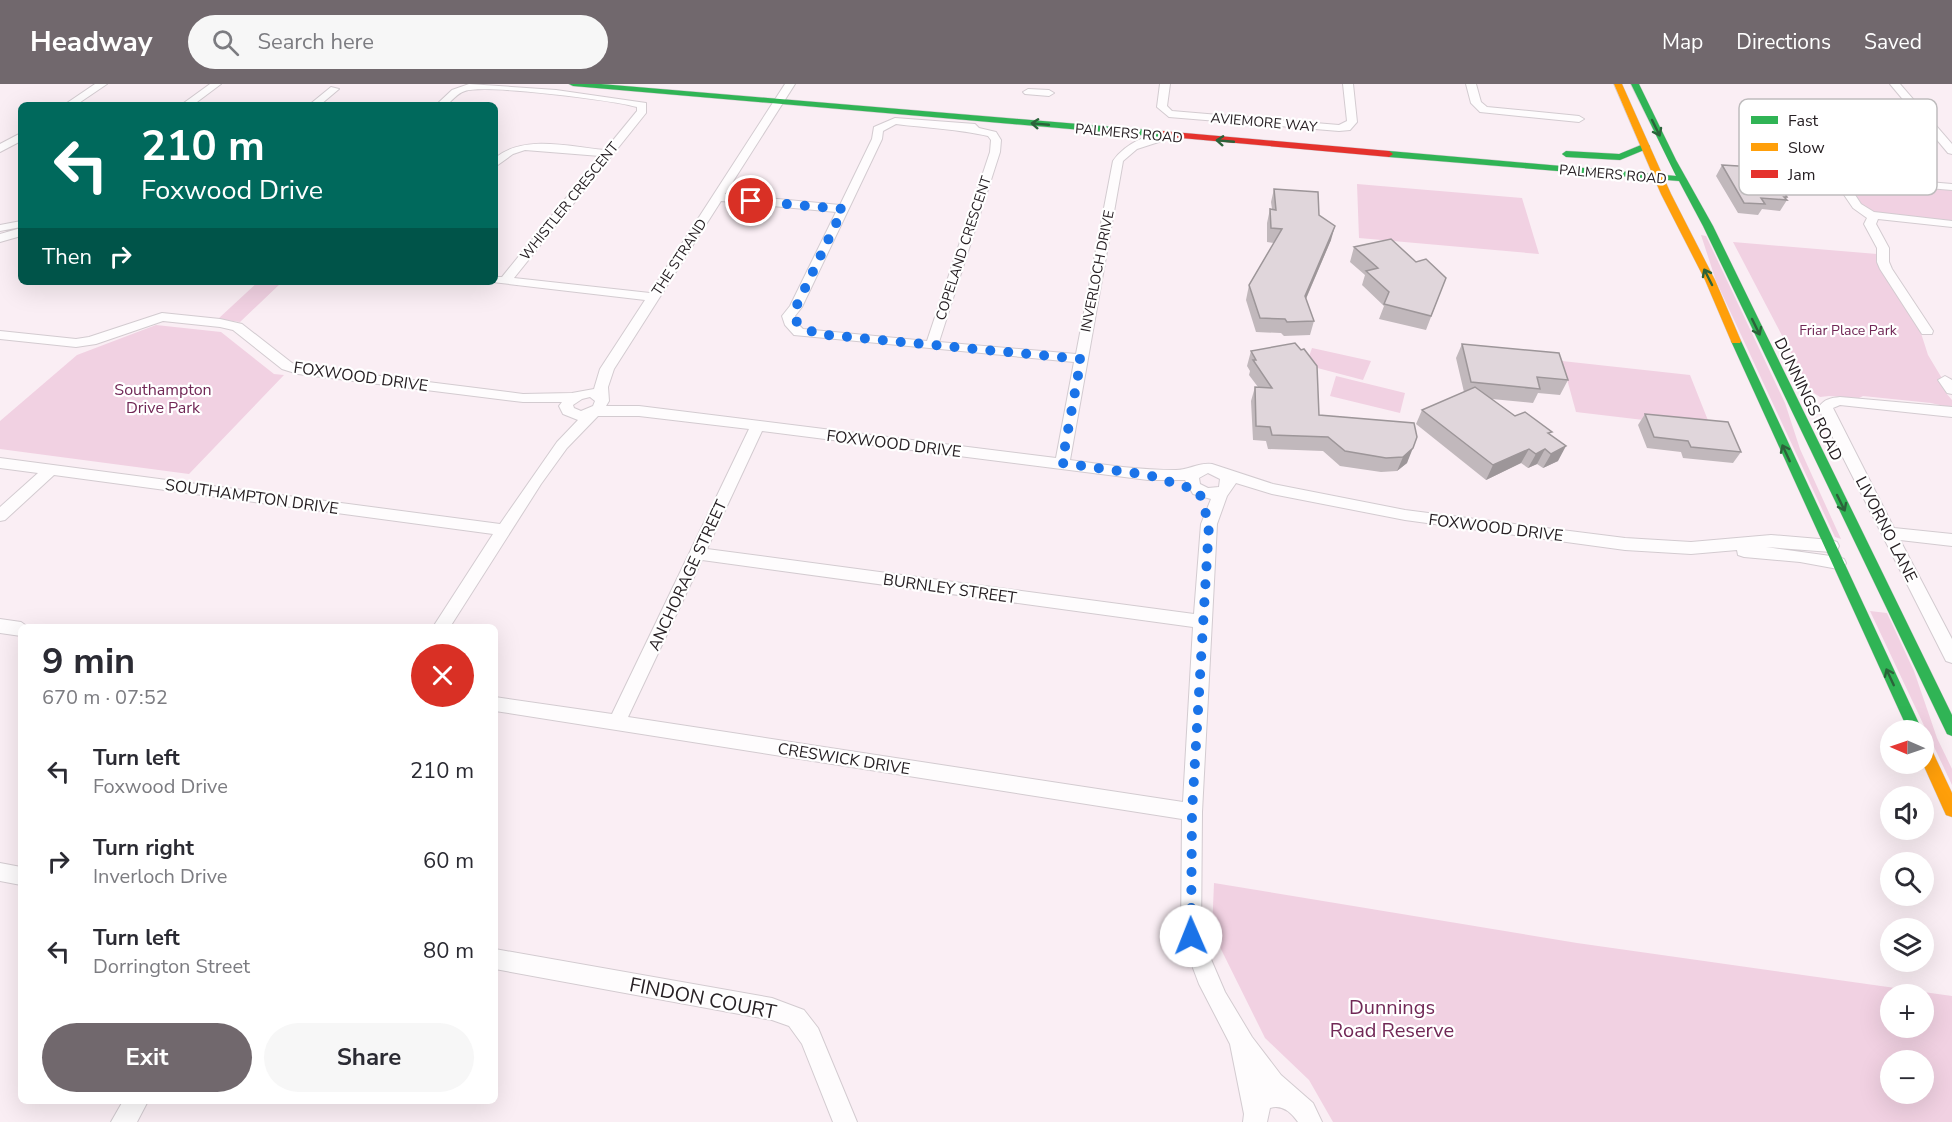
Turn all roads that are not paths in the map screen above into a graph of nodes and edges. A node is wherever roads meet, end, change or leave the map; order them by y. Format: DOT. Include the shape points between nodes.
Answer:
graph roads {
  1 [pos="102,84"];
  2 [pos="216,84"];
  3 [pos="573,84"];
  4 [pos="674,84"];
  5 [pos="1165,84"];
  6 [pos="1348,84"];
  7 [pos="1471,84"];
  8 [pos="1618,84"];
  9 [pos="1635,84"];
  10 [pos="1894,84"];
  11 [pos="334,89"];
  12 [pos="785,92"];
  13 [pos="1908,99"];
  14 [pos="74,102"];
  15 [pos="190,102"];
  16 [pos="318,102"];
  17 [pos="445,102"];
  18 [pos="1581,119"];
  19 [pos="1115,132"];
  20 [pos="1937,132"];
  21 [pos="1167,136"];
  22 [pos="18,138"];
  23 [pos="1646,146"];
  24 [pos="1476,147"];
  25 [pos="1396,148"];
  26 [pos="0,149"];
  27 [pos="1124,151"];
  28 [pos="1952,151"];
  29 [pos="608,153"];
  30 [pos="1557,154"];
  31 [pos="498,162"];
  32 [pos="1617,174"];
  33 [pos="1657,174"];
  34 [pos="1682,175"];
  35 [pos="1937,186"];
  36 [pos="1952,187"];
  37 [pos="1851,195"];
  38 [pos="717,197"];
  39 [pos="843,209"];
  40 [pos="1677,216"];
  41 [pos="1874,216"];
  42 [pos="1952,224"];
  43 [pos="1708,226"];
  44 [pos="1695,251"];
  45 [pos="500,280"];
  46 [pos="654,297"];
  47 [pos="1927,332"];
  48 [pos="0,335"];
  49 [pos="932,344"];
  50 [pos="1081,359"];
  51 [pos="608,369"];
  52 [pos="574,397"];
  53 [pos="523,398"];
  54 [pos="598,405"];
  55 [pos="568,412"];
  56 [pos="1952,412"];
  57 [pos="757,427"];
  58 [pos="562,445"];
  59 [pos="0,463"];
  60 [pos="1062,463"];
  61 [pos="50,471"];
  62 [pos="1196,471"];
  63 [pos="1223,473"];
  64 [pos="1148,475"];
  65 [pos="1272,489"];
  66 [pos="1198,490"];
  67 [pos="1222,492"];
  68 [pos="0,516"];
  69 [pos="1209,524"];
  70 [pos="504,530"];
  71 [pos="1889,533"];
  72 [pos="1952,540"];
  73 [pos="697,553"];
  74 [pos="1852,557"];
  75 [pos="1202,622"];
  76 [pos="443,624"];
  77 [pos="0,626"];
  78 [pos="18,629"];
  79 [pos="1952,656"];
  80 [pos="498,704"];
  81 [pos="1911,720"];
  82 [pos="617,722"];
  83 [pos="1952,730"];
  84 [pos="1934,771"];
  85 [pos="1952,810"];
  86 [pos="1192,812"];
  87 [pos="0,872"];
  88 [pos="18,875"];
  89 [pos="498,961"];
  90 [pos="1240,1039"];
  91 [pos="1288,1096"];
  92 [pos="135,1104"];
  93 [pos="1254,1118"];
  94 [pos="123,1122"];
  95 [pos="845,1122"];
  96 [pos="1310,1122"];
  1 -- 14 [label="street"];
  2 -- 15 [label="street"];
  3 -- 12 [label="main road, PALMERS ROAD"];
  4 -- 12 [label="main road, PALMERS ROAD"];
  5 -- 6 [label="street, AVIEMORE WAY" via="1162,107 1168,114 1346,128 1352,122"];
  7 -- 18 [label="street" via="1476,103 1484,110"];
  8 -- 23 [label="main road, DUNNINGS ROAD"];
  9 -- 34 [label="main road, DUNNINGS ROAD, one-way"];
  10 -- 13 [label="street"];
  11 -- 16 [label="street"];
  19 -- 12 [label="main road, PALMERS ROAD, one-way"];
  12 -- 25 [label="main road, PALMERS ROAD"];
  12 -- 38 [label="street, THE STRAND"];
  17 -- 29 [label="street, WHISTLER CRESCENT" via="467,89 491,88 610,98 642,105 642,111"];
  19 -- 21 [label="main road, PALMERS ROAD"];
  19 -- 27 [label="street"];
  20 -- 28 [label="street"];
  21 -- 27 [label="street"];
  32 -- 21 [label="main road, PALMERS ROAD, one-way"];
  22 -- 26 [label="street"];
  23 -- 30 [label="main road" via="1620,157"];
  23 -- 33 [label="main road, DUNNINGS ROAD"];
  24 -- 25 [label="main road"];
  25 -- 33 [label="main road, PALMERS ROAD"];
  27 -- 50 [label="street, INVERLOCH DRIVE" via="1118,161"];
  29 -- 31 [label="street" via="519,148"];
  29 -- 45 [label="street, WHISTLER CRESCENT"];
  32 -- 33 [label="main road, PALMERS ROAD"];
  32 -- 40 [label="main road"];
  33 -- 34 [label="main road, PALMERS ROAD"];
  33 -- 40 [label="main road, DUNNINGS ROAD"];
  34 -- 43 [label="main road, DUNNINGS ROAD"];
  35 -- 36 [label="street"];
  37 -- 41 [label="street" via="1857,206"];
  38 -- 39 [label="street"];
  38 -- 46 [label="street, THE STRAND"];
  39 -- 49 [label="street, COPELAND CRESCENT" via="789,316 799,332"];
  39 -- 49 [label="street, COPELAND CRESCENT" via="877,139 889,127 919,124 966,128 992,134 996,140"];
  40 -- 44 [label="main road, DUNNINGS ROAD"];
  41 -- 42 [label="street"];
  41 -- 47 [label="street" via="1870,224 1883,248 1886,269"];
  43 -- 44 [label="main road" via="1696,227 1700,245"];
  43 -- 74 [label="main road, DUNNINGS ROAD, one-way"];
  74 -- 44 [label="main road, DUNNINGS ROAD, one-way" via="1748,370"];
  45 -- 46 [label="street"];
  46 -- 51 [label="street, THE STRAND"];
  48 -- 53 [label="street, FOXWOOD DRIVE" via="82,343 162,317 220,322 237,327 287,366 298,370"];
  49 -- 50 [label="street"];
  50 -- 60 [label="street, INVERLOCH DRIVE"];
  51 -- 52 [label="street, THE STRAND"];
  51 -- 54 [label="street, THE STRAND"];
  52 -- 53 [label="street, FOXWOOD DRIVE"];
  52 -- 54 [label="street, FOXWOOD DRIVE" via="588,393"];
  52 -- 55 [label="street" via="567,403"];
  53 -- 55 [label="street, FOXWOOD DRIVE"];
  54 -- 55 [label="street, FOXWOOD DRIVE" via="578,416"];
  54 -- 57 [label="street, FOXWOOD DRIVE"];
  54 -- 58 [label="street"];
  55 -- 58 [label="street"];
  56 -- 71 [label="street, LIVORNO LANE" via="1840,401 1826,407"];
  57 -- 60 [label="street, FOXWOOD DRIVE"];
  57 -- 73 [label="street, ANCHORAGE STREET"];
  58 -- 70 [label="street"];
  59 -- 61 [label="street, SOUTHAMPTON DRIVE"];
  60 -- 64 [label="street, FOXWOOD DRIVE"];
  61 -- 68 [label="street"];
  61 -- 70 [label="street, SOUTHAMPTON DRIVE"];
  62 -- 63 [label="street, FOXWOOD DRIVE" via="1208,468"];
  62 -- 64 [label="street, FOXWOOD DRIVE" via="1185,475"];
  62 -- 66 [label="street" via="1191,480"];
  63 -- 65 [label="street, FOXWOOD DRIVE"];
  63 -- 67 [label="street" via="1229,483"];
  64 -- 66 [label="street, FOXWOOD DRIVE"];
  65 -- 67 [label="street, FOXWOOD DRIVE"];
  65 -- 74 [label="street, FOXWOOD DRIVE" via="1426,519 1644,546 1722,546"];
  66 -- 67 [label="street, FOXWOOD DRIVE"];
  66 -- 69 [label="street"];
  67 -- 69 [label="street"];
  69 -- 75 [label="street"];
  70 -- 76 [label="street"];
  71 -- 72 [label="street"];
  71 -- 79 [label="street, LIVORNO LANE"];
  73 -- 75 [label="street, BURNLEY STREET"];
  73 -- 82 [label="street, ANCHORAGE STREET"];
  81 -- 74 [label="main road, DUNNINGS ROAD, one-way"];
  74 -- 83 [label="main road, DUNNINGS ROAD"];
  75 -- 86 [label="street"];
  77 -- 78 [label="street"];
  80 -- 82 [label="street, CRESWICK DRIVE"];
  82 -- 86 [label="street, CRESWICK DRIVE"];
  84 -- 85 [label="main road"];
  86 -- 90 [label="street" via="1191,936"];
  87 -- 88 [label="street"];
  89 -- 95 [label="street, FINDON COURT" via="772,1009 795,1018 810,1036"];
  90 -- 91 [label="street" via="1268,1079"];
  90 -- 93 [label="street"];
  91 -- 93 [label="street" via="1264,1098"];
  91 -- 96 [label="street" via="1304,1108"];
  92 -- 94 [label="street"];
}
